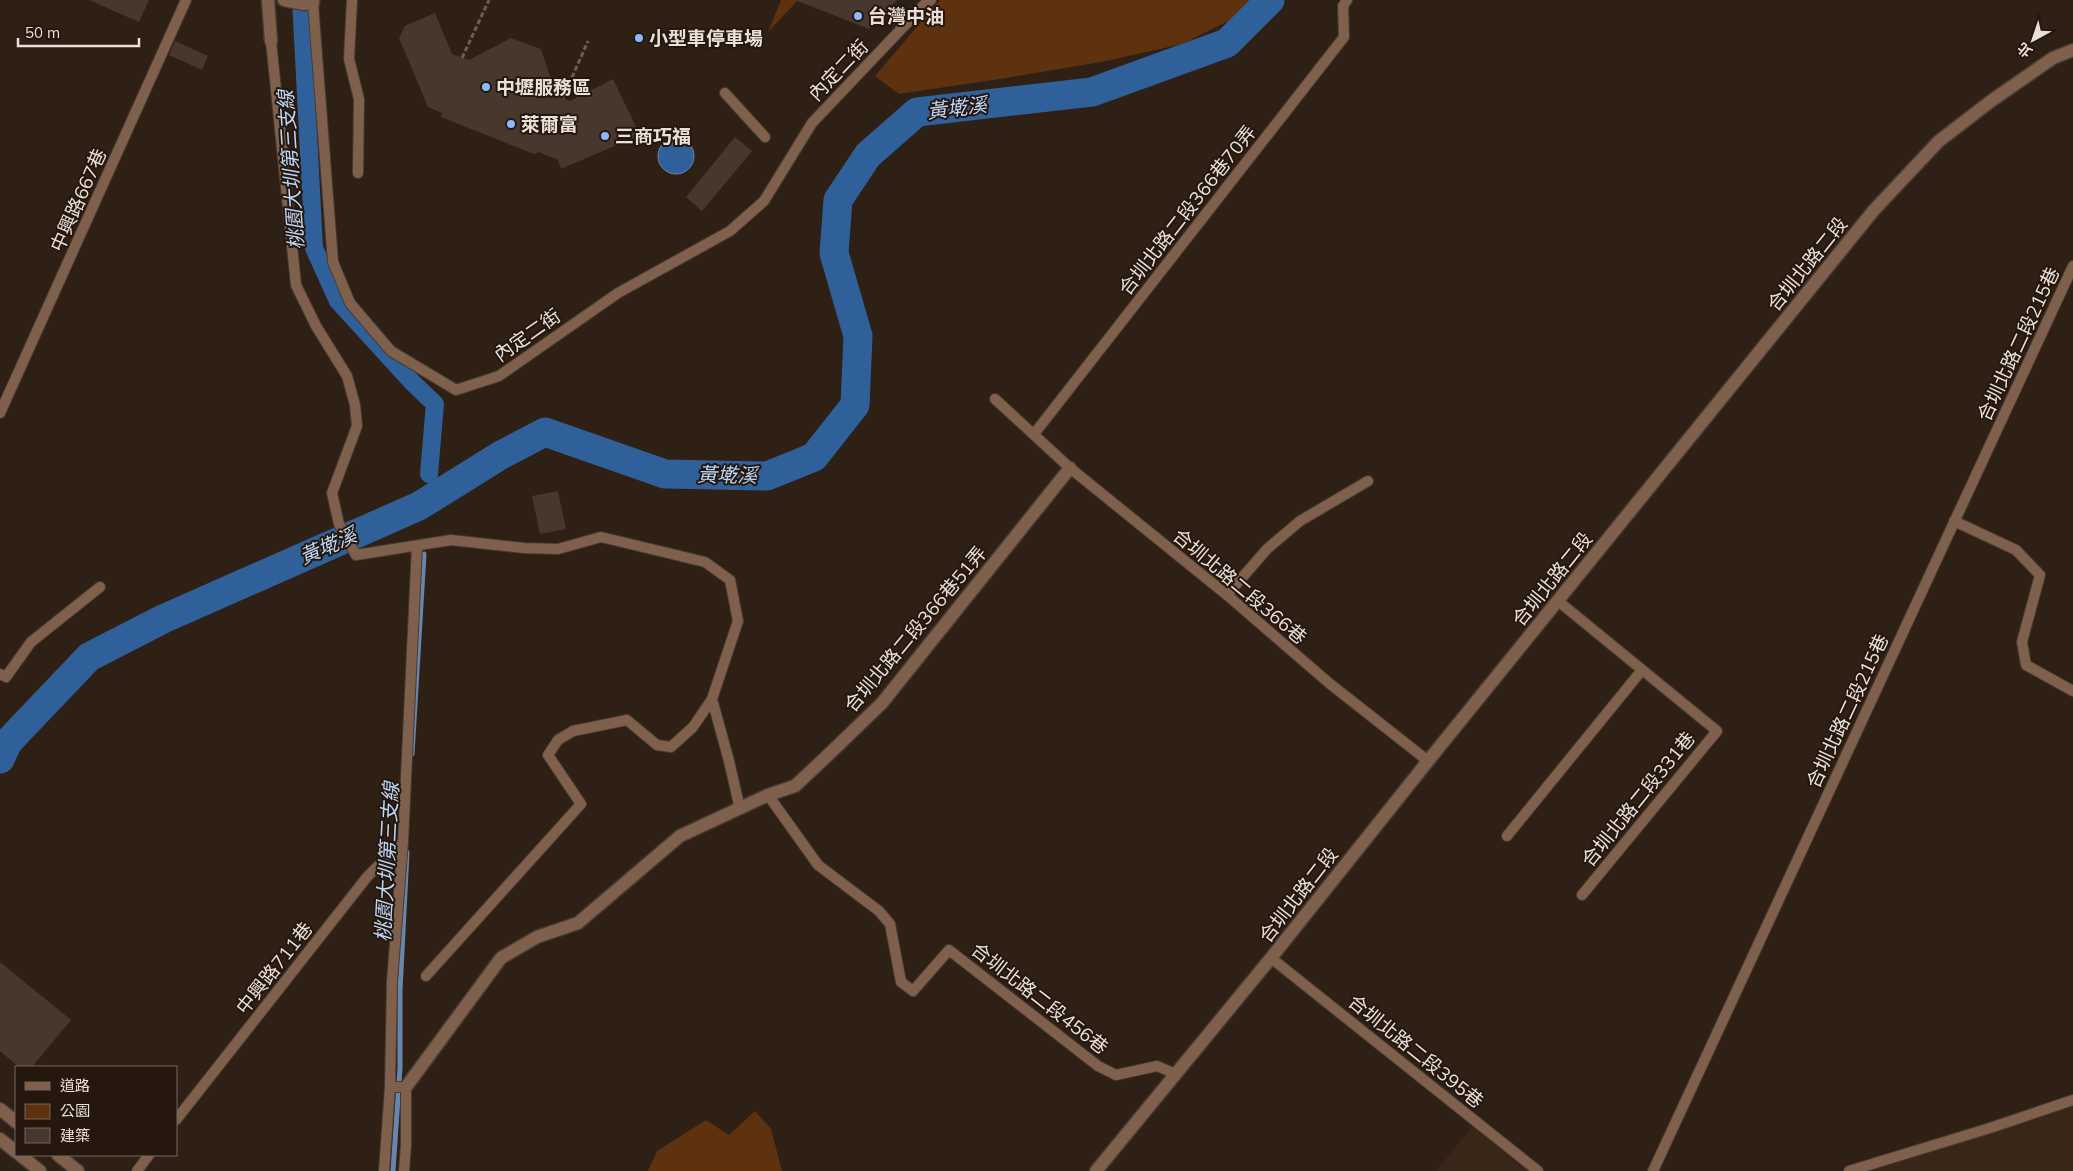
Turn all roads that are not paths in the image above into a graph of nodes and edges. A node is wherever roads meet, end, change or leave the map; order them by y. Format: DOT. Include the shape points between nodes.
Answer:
graph roads {
  1 [pos="186,0"];
  2 [pos="268,0"];
  3 [pos="284,0"];
  4 [pos="352,0"];
  5 [pos="932,0"];
  6 [pos="1347,0"];
  7 [pos="310,2"];
  8 [pos="271,41"];
  9 [pos="2073,50"];
  10 [pos="725,93"];
  11 [pos="765,137"];
  12 [pos="358,173"];
  13 [pos="2073,266"];
  14 [pos="994,399"];
  15 [pos="0,413"];
  16 [pos="1034,434"];
  17 [pos="1070,468"];
  18 [pos="1368,481"];
  19 [pos="1954,521"];
  20 [pos="417,546"];
  21 [pos="100,587"];
  22 [pos="1227,595"];
  23 [pos="1558,601"];
  24 [pos="1642,670"];
  25 [pos="0,674"];
  26 [pos="2073,691"];
  27 [pos="712,699"];
  28 [pos="1428,762"];
  29 [pos="768,795"];
  30 [pos="740,810"];
  31 [pos="1507,836"];
  32 [pos="403,841"];
  33 [pos="1582,895"];
  34 [pos="1271,958"];
  35 [pos="426,976"];
  36 [pos="1176,1074"];
  37 [pos="406,1086"];
  38 [pos="390,1088"];
  39 [pos="2073,1100"];
  40 [pos="0,1109"];
  41 [pos="178,1117"];
  42 [pos="15,1121"];
  43 [pos="0,1139"];
  44 [pos="15,1151"];
  45 [pos="21,1156"];
  46 [pos="59,1156"];
  47 [pos="148,1156"];
  48 [pos="40,1171"];
  49 [pos="78,1171"];
  50 [pos="137,1171"];
  51 [pos="384,1171"];
  52 [pos="404,1171"];
  53 [pos="1096,1171"];
  54 [pos="1538,1171"];
  55 [pos="1653,1171"];
  56 [pos="1849,1171"];
  1 -- 15 [label="lane, 中興路667巷"];
  2 -- 8 [label="street"];
  3 -- 7 [label="street"];
  4 -- 12 [label="lane" via="349,59 359,100"];
  5 -- 7 [label="lane, 內定二街" via="812,123 764,201 730,231 618,293 499,376 456,390 392,351 350,303 333,262"];
  6 -- 16 [label="lane, 合圳北路二段366巷70弄" via="1343,6 1344,37"];
  8 -- 20 [label="lane" via="296,285 316,326 347,376 355,405 357,426 332,493 339,524 356,555"];
  9 -- 23 [label="street, 合圳北路二段" via="2053,58 1939,141 1874,210"];
  10 -- 11 [label="lane"];
  13 -- 19 [label="lane, 合圳北路二段215巷"];
  14 -- 16 [label="lane, 合圳北路二段366巷"];
  16 -- 17 [label="lane, 合圳北路二段366巷"];
  17 -- 22 [label="lane, 合圳北路二段366巷"];
  17 -- 29 [label="street, 合圳北路二段366巷51弄" via="882,703 795,786"];
  18 -- 22 [label="lane" via="1300,522 1266,549"];
  19 -- 26 [label="lane" via="2016,550 2040,575 2022,642 2026,665"];
  19 -- 55 [label="lane, 合圳北路二段215巷"];
  20 -- 27 [label="lane" via="452,540 558,549 601,537 705,562 730,580 738,621"];
  20 -- 32 [label="lane"];
  21 -- 25 [label="lane" via="32,642 6,676"];
  22 -- 28 [label="lane, 合圳北路二段366巷" via="1329,683"];
  23 -- 24 [label="lane, 合圳北路二段331巷"];
  23 -- 28 [label="street, 合圳北路二段"];
  24 -- 31 [label="lane"];
  24 -- 33 [label="lane, 合圳北路二段331巷" via="1717,731"];
  27 -- 30 [label="lane" via="730,760"];
  27 -- 35 [label="lane" via="693,727 672,747 658,745 627,720 573,731 558,740 548,755 581,804"];
  28 -- 34 [label="street, 合圳北路二段"];
  29 -- 30 [label="street, 合圳北路二段366巷51弄"];
  29 -- 36 [label="lane, 合圳北路二段456巷" via="818,865 890,924 900,982 913,991 949,950 1098,1066 1116,1075 1157,1066"];
  30 -- 37 [label="street, 合圳北路二段366巷51弄" via="680,836 578,923 537,937 501,958"];
  32 -- 38 [label="lane" via="392,982"];
  32 -- 41 [label="lane, 中興路711巷" via="367,877"];
  34 -- 36 [label="street, 合圳北路二段"];
  34 -- 54 [label="lane, 合圳北路二段395巷"];
  36 -- 53 [label="street, 合圳北路二段"];
  37 -- 38 [label="lane"];
  37 -- 52 [label="lane"];
  38 -- 51 [label="lane"];
  39 -- 56 [label="lane"];
  40 -- 42 [label="street"];
  43 -- 44 [label="street"];
  45 -- 48 [label="street"];
  46 -- 49 [label="street"];
  47 -- 50 [label="lane"];
}
